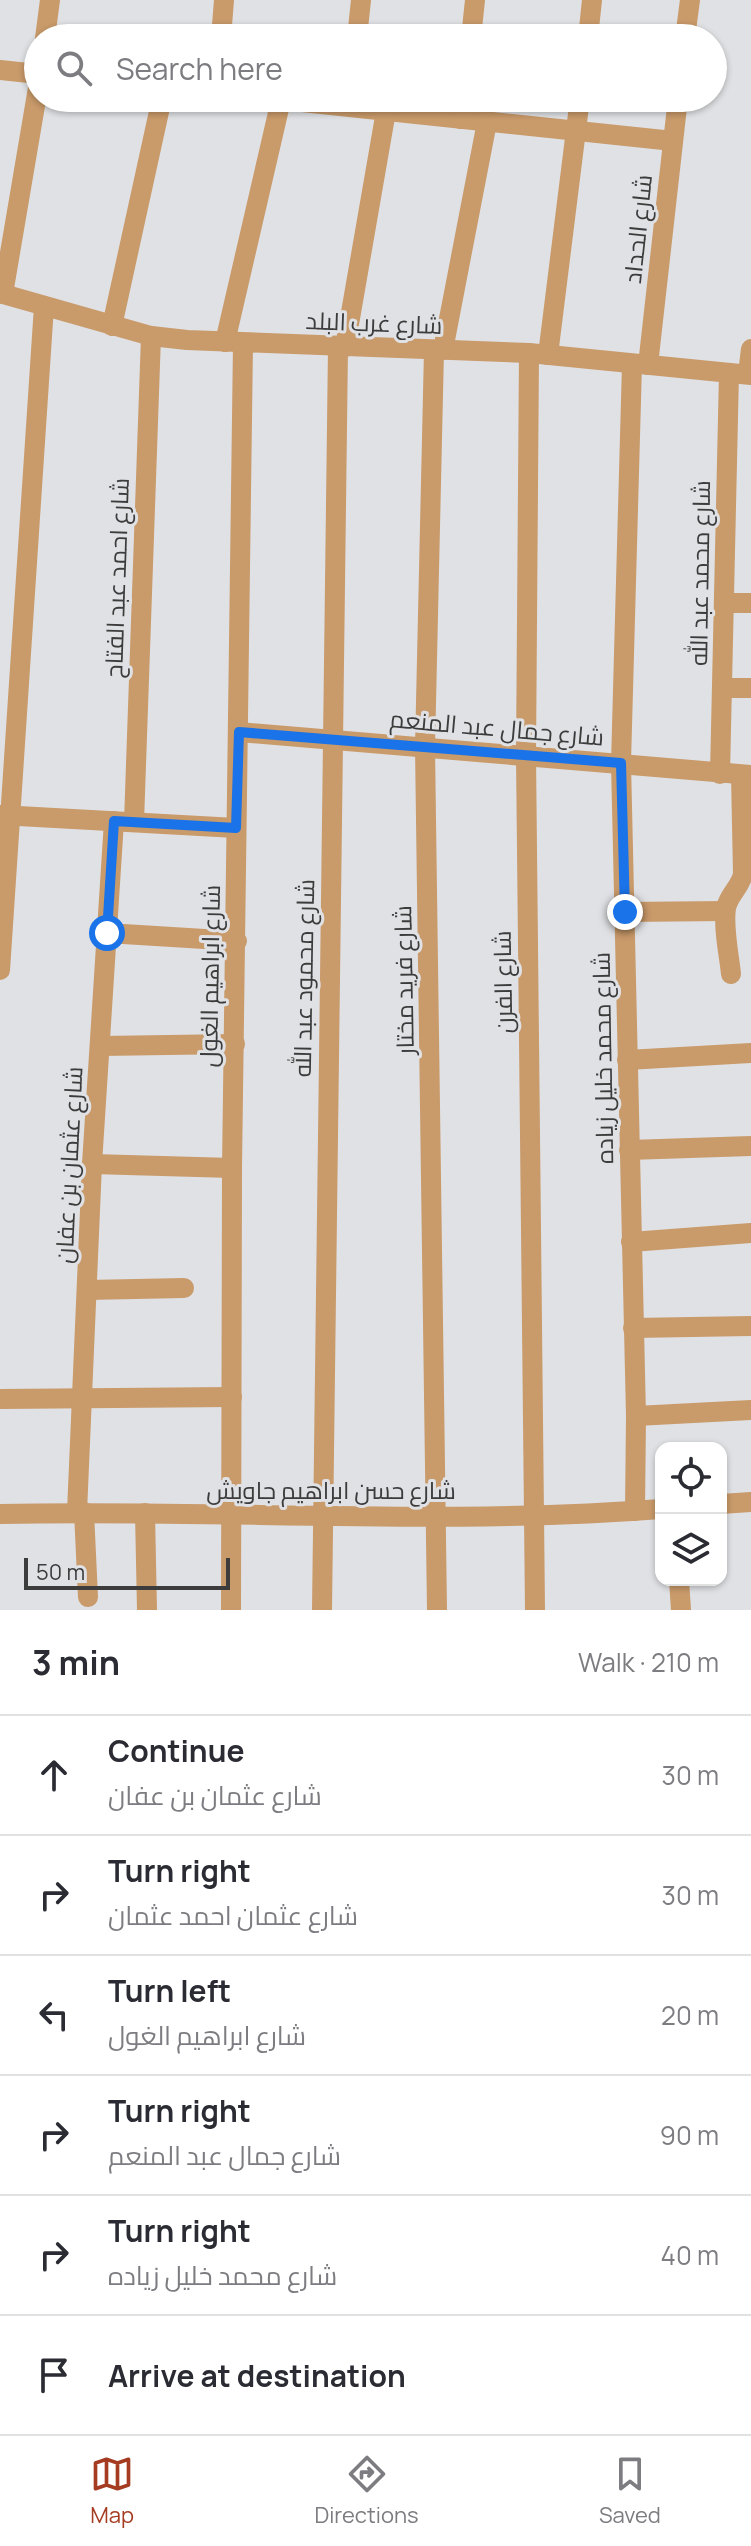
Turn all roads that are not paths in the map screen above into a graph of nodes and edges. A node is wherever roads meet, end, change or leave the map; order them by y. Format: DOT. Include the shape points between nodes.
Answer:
graph roads {
  1 [pos="50,0"];
  2 [pos="224,0"];
  3 [pos="361,0"];
  4 [pos="475,0"];
  5 [pos="592,0"];
  6 [pos="690,0"];
  7 [pos="47,24"];
  8 [pos="222,24"];
  9 [pos="358,24"];
  10 [pos="472,24"];
  11 [pos="589,24"];
  12 [pos="687,24"];
  13 [pos="0,70"];
  14 [pos="24,73"];
  15 [pos="34,112"];
  16 [pos="159,112"];
  17 [pos="270,112"];
  18 [pos="386,112"];
  19 [pos="395,112"];
  20 [pos="462,112"];
  21 [pos="578,112"];
  22 [pos="676,112"];
  23 [pos="461,119"];
  24 [pos="487,122"];
  25 [pos="576,131"];
  26 [pos="673,141"];
  27 [pos="1,293"];
  28 [pos="44,306"];
  29 [pos="112,326"];
  30 [pos="151,336"];
  31 [pos="234,342"];
  32 [pos="341,347"];
  33 [pos="751,349"];
  34 [pos="438,350"];
  35 [pos="538,354"];
  36 [pos="640,365"];
  37 [pos="743,374"];
  38 [pos="724,603"];
  39 [pos="751,603"];
  40 [pos="722,688"];
  41 [pos="751,688"];
  42 [pos="239,732"];
  43 [pos="332,740"];
  44 [pos="425,747"];
  45 [pos="526,755"];
  46 [pos="621,763"];
  47 [pos="720,774"];
  48 [pos="746,775"];
  49 [pos="5,816"];
  50 [pos="124,822"];
  51 [pos="236,828"];
  52 [pos="725,911"];
  53 [pos="625,912"];
  54 [pos="107,933"];
  55 [pos="237,941"];
  56 [pos="0,970"];
  57 [pos="731,974"];
  58 [pos="235,1044"];
  59 [pos="101,1046"];
  60 [pos="751,1053"];
  61 [pos="627,1060"];
  62 [pos="751,1146"];
  63 [pos="629,1150"];
  64 [pos="92,1164"];
  65 [pos="232,1168"];
  66 [pos="751,1233"];
  67 [pos="631,1242"];
  68 [pos="184,1288"];
  69 [pos="87,1290"];
  70 [pos="751,1326"];
  71 [pos="633,1328"];
  72 [pos="232,1397"];
  73 [pos="0,1399"];
  74 [pos="83,1399"];
  75 [pos="751,1410"];
  76 [pos="636,1416"];
  77 [pos="751,1502"];
  78 [pos="727,1504"];
  79 [pos="655,1509"];
  80 [pos="635,1511"];
  81 [pos="80,1512"];
  82 [pos="145,1513"];
  83 [pos="0,1514"];
  84 [pos="533,1514"];
  85 [pos="323,1515"];
  86 [pos="436,1515"];
  87 [pos="232,1516"];
  88 [pos="679,1586"];
  89 [pos="88,1597"];
  90 [pos="147,1610"];
  91 [pos="231,1610"];
  92 [pos="322,1610"];
  93 [pos="437,1610"];
  94 [pos="535,1610"];
  95 [pos="681,1610"];
  1 -- 7 [label="street"];
  2 -- 8 [label="street"];
  3 -- 9 [label="street"];
  4 -- 10 [label="street"];
  5 -- 11 [label="street"];
  6 -- 12 [label="street"];
  13 -- 14 [label="street"];
  15 -- 27 [label="street"];
  16 -- 29 [label="street"];
  17 -- 31 [label="street, شارع ابراهيم الغول"];
  18 -- 32 [label="street, شارع محمود عبد الله"];
  19 -- 23 [label="street"];
  20 -- 23 [label="street"];
  21 -- 25 [label="street, شارع الفرن"];
  22 -- 26 [label="street, شارع الحداد"];
  23 -- 24 [label="street"];
  24 -- 25 [label="street"];
  24 -- 34 [label="street, شارع فريد مختار"];
  25 -- 26 [label="street"];
  25 -- 35 [label="street, شارع الفرن"];
  26 -- 36 [label="street, شارع الحداد"];
  27 -- 28 [label="street, شارع غرب البلد"];
  28 -- 29 [label="street, شارع غرب البلد"];
  28 -- 49 [label="street"];
  29 -- 30 [label="street, شارع غرب البلد"];
  30 -- 31 [label="street, شارع غرب البلد"];
  30 -- 50 [label="street, شارع احمد عبد الفتاح"];
  31 -- 32 [label="street, شارع غرب البلد"];
  31 -- 42 [label="street, شارع ابراهيم الغول"];
  32 -- 34 [label="street, شارع غرب البلد"];
  32 -- 43 [label="street, شارع محمود عبد الله"];
  33 -- 37 [label="street, شارع محمد عبد الله"];
  34 -- 35 [label="street, شارع غرب البلد"];
  34 -- 44 [label="street, شارع فريد مختار"];
  35 -- 36 [label="street, شارع غرب البلد"];
  35 -- 45 [label="street, شارع الفرن"];
  36 -- 37 [label="street, شارع غرب البلد"];
  36 -- 46 [label="street, شارع محمد خليل زياده"];
  37 -- 38 [label="street, شارع محمد عبد الله"];
  38 -- 39 [label="street"];
  38 -- 40 [label="street, شارع محمد عبد الله"];
  40 -- 41 [label="street"];
  40 -- 47 [label="street, شارع محمد عبد الله"];
  42 -- 43 [label="street, شارع جمال عبد المنعم"];
  42 -- 51 [label="street, شارع ابراهيم الغول"];
  43 -- 44 [label="street, شارع جمال عبد المنعم"];
  43 -- 85 [label="street, شارع محمود عبد الله"];
  44 -- 45 [label="street, شارع جمال عبد المنعم"];
  44 -- 86 [label="street, شارع فريد مختار"];
  45 -- 46 [label="street, شارع جمال عبد المنعم"];
  45 -- 84 [label="street, شارع الفرن"];
  46 -- 47 [label="street, شارع جمال عبد المنعم"];
  46 -- 53 [label="street, شارع محمد خليل زياده"];
  47 -- 48 [label="street, شارع جمال عبد المنعم"];
  48 -- 52 [label="street" via="743,874"];
  49 -- 50 [label="street"];
  49 -- 56 [label="street"];
  50 -- 51 [label="street"];
  50 -- 54 [label="street, شارع عثمان بن عفان"];
  51 -- 55 [label="street, شارع ابراهيم الغول"];
  52 -- 53 [label="street"];
  52 -- 57 [label="street"];
  53 -- 61 [label="street, شارع محمد خليل زياده"];
  54 -- 55 [label="street"];
  54 -- 59 [label="street, شارع عثمان بن عفان"];
  55 -- 58 [label="street, شارع ابراهيم الغول"];
  58 -- 59 [label="street"];
  58 -- 65 [label="street, شارع ابراهيم الغول"];
  59 -- 64 [label="street, شارع عثمان بن عفان"];
  60 -- 61 [label="street"];
  61 -- 63 [label="street, شارع محمد خليل زياده"];
  62 -- 63 [label="street"];
  63 -- 67 [label="street, شارع محمد خليل زياده"];
  64 -- 65 [label="street"];
  64 -- 69 [label="street, شارع عثمان بن عفان"];
  65 -- 72 [label="street, شارع ابراهيم الغول"];
  66 -- 67 [label="street"];
  67 -- 71 [label="street, شارع محمد خليل زياده"];
  68 -- 69 [label="street"];
  69 -- 74 [label="street, شارع عثمان بن عفان"];
  70 -- 71 [label="street"];
  71 -- 76 [label="street, شارع محمد خليل زياده"];
  72 -- 74 [label="street"];
  72 -- 87 [label="street, شارع ابراهيم الغول"];
  73 -- 74 [label="street"];
  74 -- 81 [label="street, شارع عثمان بن عفان"];
  75 -- 76 [label="street"];
  76 -- 80 [label="street, شارع محمد خليل زياده"];
  77 -- 78 [label="street"];
  79 -- 80 [label="street, شارع حسن ابراهيم جاويش"];
  80 -- 84 [label="street, شارع حسن ابراهيم جاويش"];
  81 -- 82 [label="street, شارع حسن ابراهيم جاويش"];
  81 -- 83 [label="street, شارع حسن ابراهيم جاويش"];
  81 -- 89 [label="street, شارع عثمان بن عفان"];
  82 -- 87 [label="street, شارع حسن ابراهيم جاويش"];
  82 -- 90 [label="street"];
  84 -- 86 [label="street, شارع حسن ابراهيم جاويش"];
  84 -- 94 [label="street, شارع الفرن"];
  85 -- 86 [label="street, شارع حسن ابراهيم جاويش"];
  85 -- 87 [label="street, شارع حسن ابراهيم جاويش"];
  85 -- 92 [label="street, شارع محمود عبد الله"];
  86 -- 93 [label="street, شارع فريد مختار"];
  87 -- 91 [label="street, شارع ابراهيم الغول"];
  88 -- 95 [label="street"];
}
